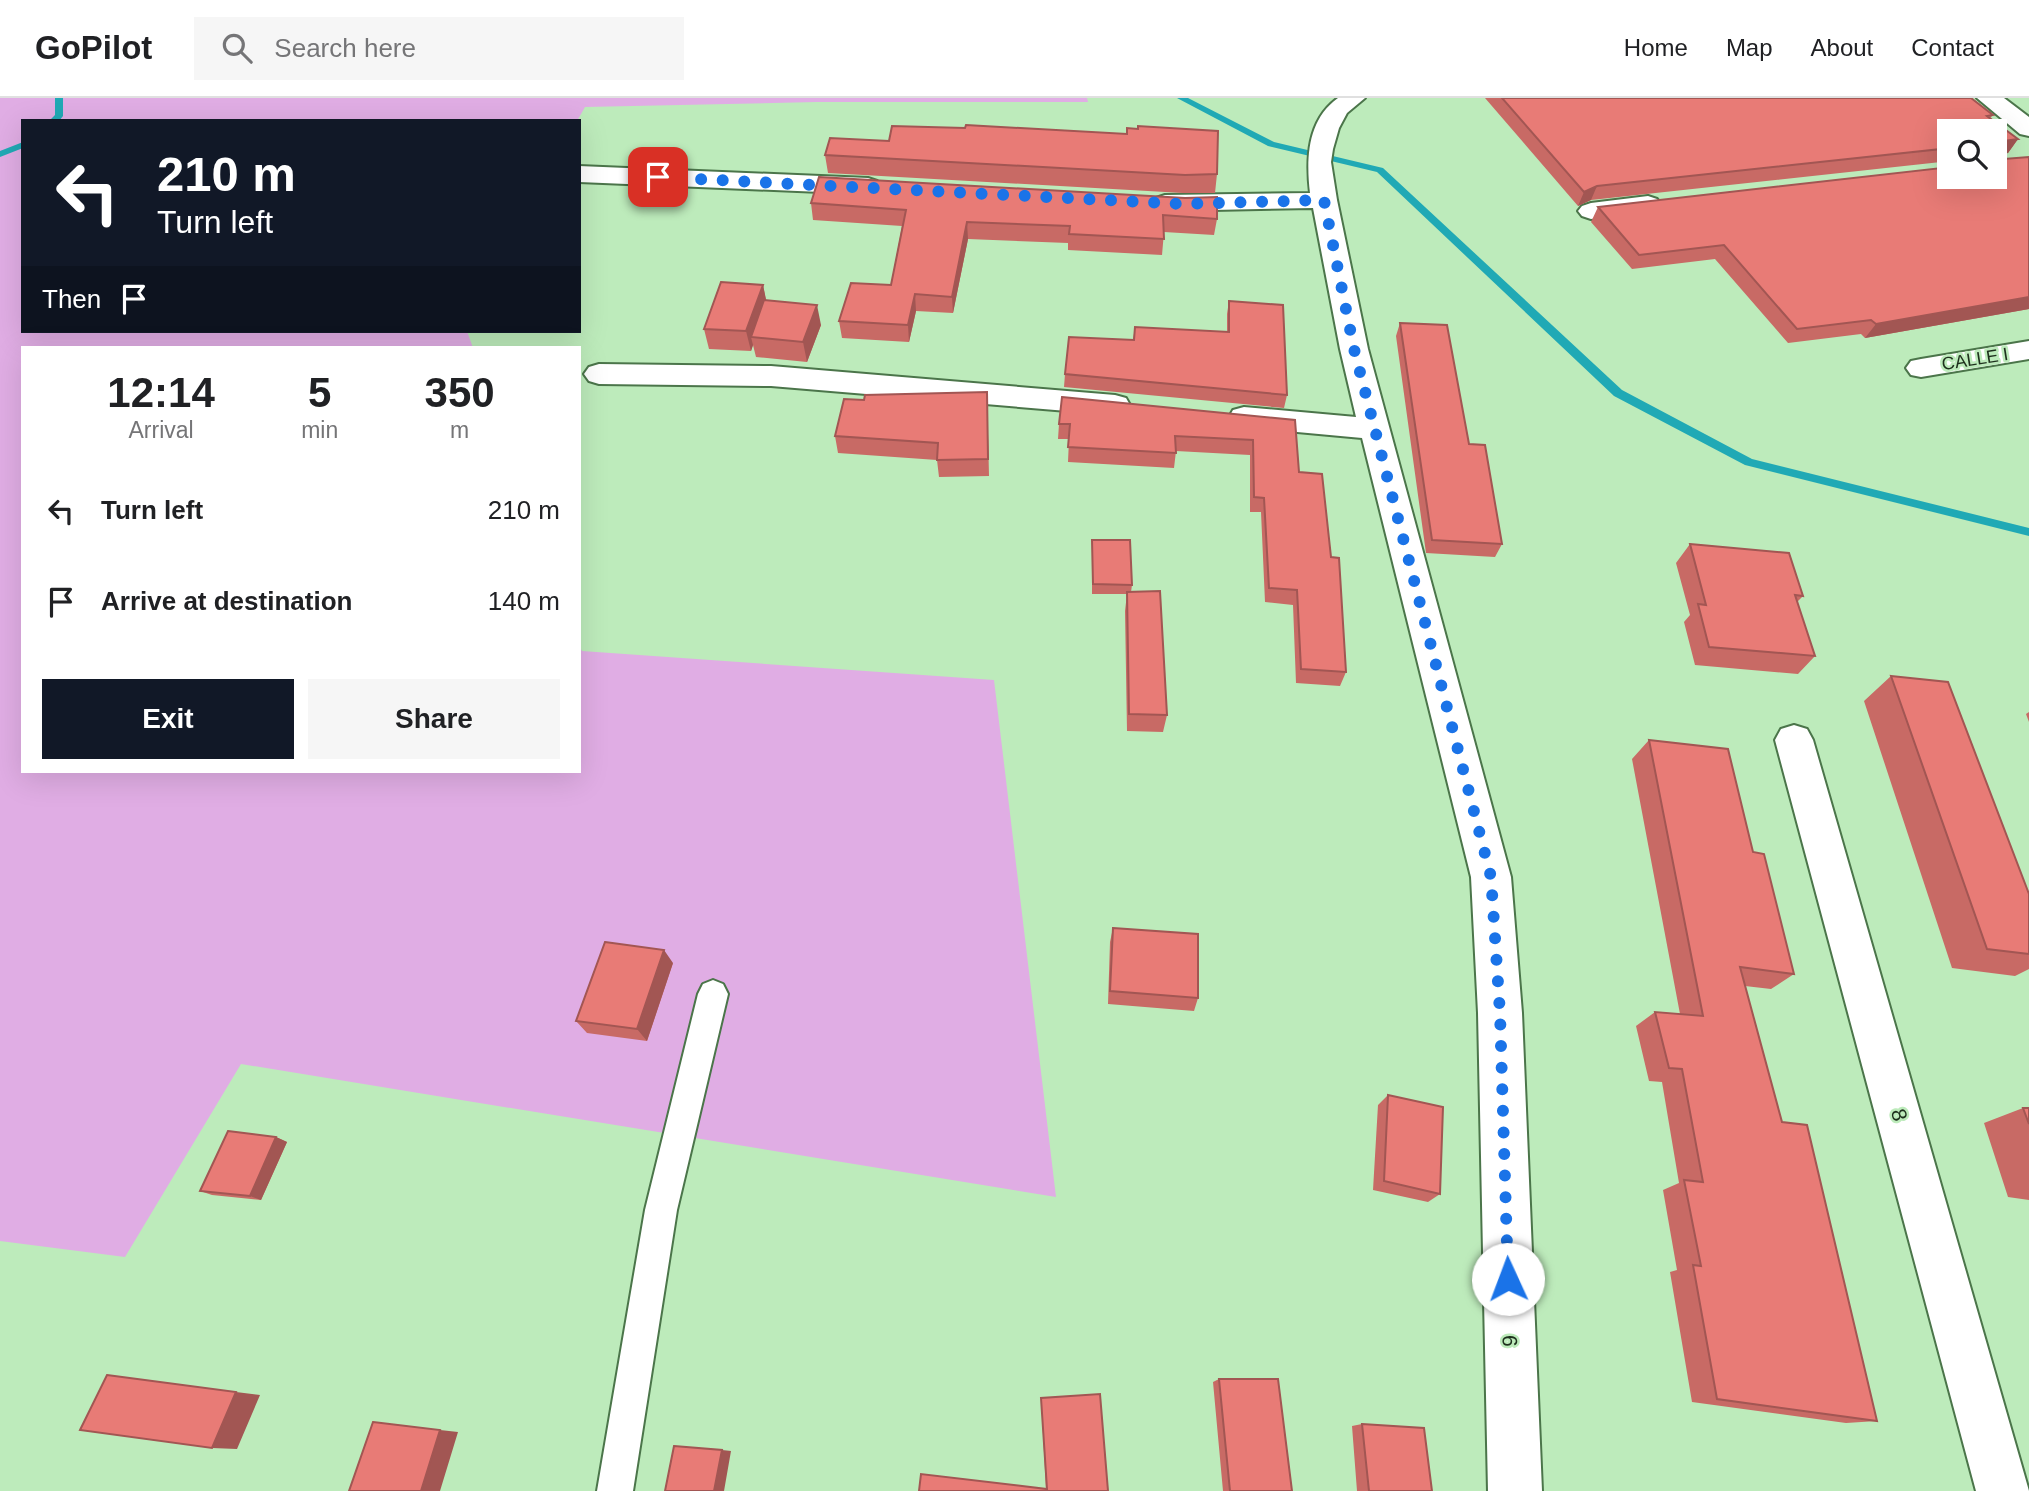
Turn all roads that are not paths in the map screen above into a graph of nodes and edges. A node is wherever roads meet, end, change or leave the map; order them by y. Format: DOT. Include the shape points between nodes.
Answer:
graph roads {
  1 [pos="1353,98"];
  2 [pos="1989,98"];
  3 [pos="2029,130"];
  4 [pos="1321,170"];
  5 [pos="581,174"];
  6 [pos="898,187"];
  7 [pos="1142,201"];
  8 [pos="1674,201"];
  9 [pos="1591,211"];
  10 [pos="2029,350"];
  11 [pos="1921,368"];
  12 [pos="598,374"];
  13 [pos="1139,407"];
  14 [pos="1222,415"];
  15 [pos="1375,429"];
  16 [pos="1794,740"];
  17 [pos="713,994"];
  18 [pos="615,1491"];
  19 [pos="1515,1491"];
  20 [pos="2003,1491"];
  1 -- 4 [label="street" via="1338,109 1327,128"];
  2 -- 3 [label="street"];
  4 -- 7 [label="street" via="1183,204"];
  4 -- 15 [label="street, 9" via="1354,349"];
  5 -- 6 [label="street"];
  8 -- 9 [label="street"];
  10 -- 11 [label="street, CALLE I"];
  12 -- 13 [label="street" via="875,382"];
  14 -- 15 [label="street"];
  15 -- 19 [label="street, 9" via="1491,877 1500,1013"];
  16 -- 20 [label="street, 8"];
  17 -- 18 [label="lane" via="661,1210"];
}
